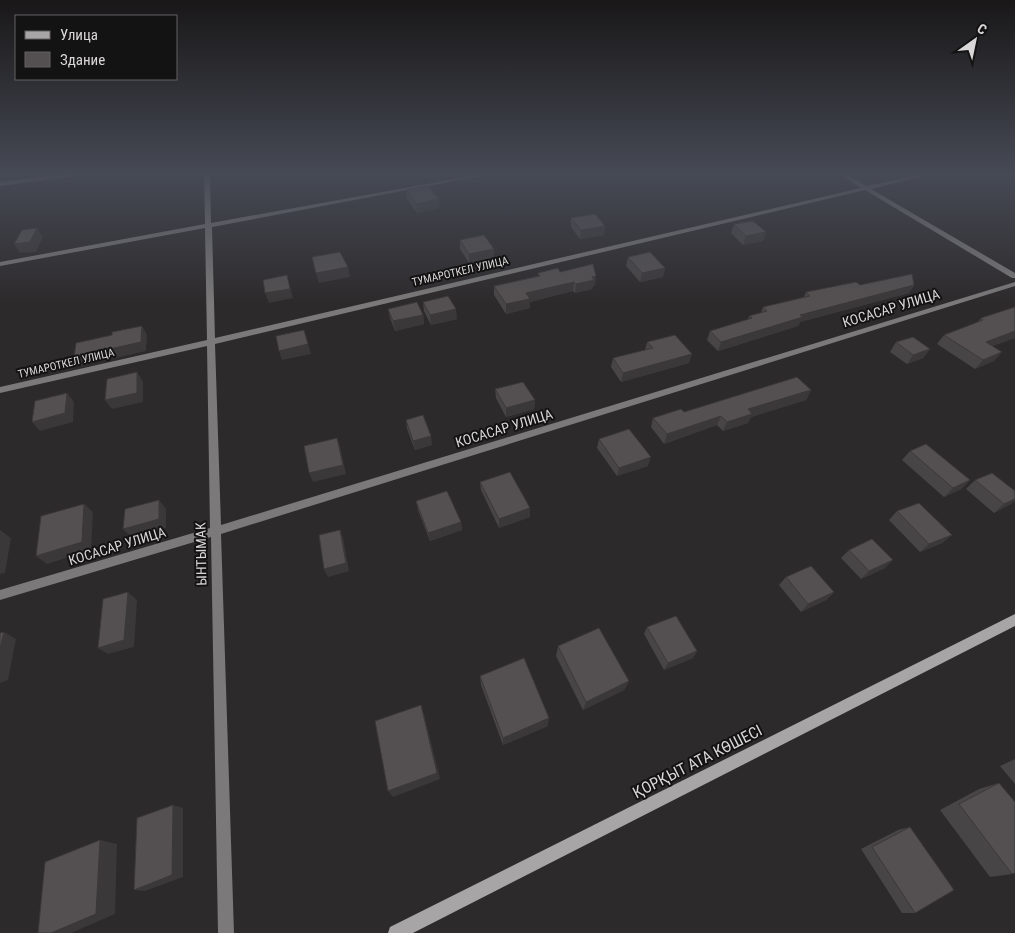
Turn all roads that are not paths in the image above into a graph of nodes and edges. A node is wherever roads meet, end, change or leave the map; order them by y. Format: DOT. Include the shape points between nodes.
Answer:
graph roads {
  1 [pos="208,218"];
  2 [pos="254,218"];
  3 [pos="735,218"];
  4 [pos="916,218"];
  5 [pos="208,226"];
  6 [pos="0,264"];
  7 [pos="1015,276"];
  8 [pos="1015,284"];
  9 [pos="211,342"];
  10 [pos="0,390"];
  11 [pos="216,531"];
  12 [pos="0,595"];
  13 [pos="1015,620"];
  14 [pos="226,933"];
  15 [pos="396,933"];
  1 -- 5 [label="street, ЫНТЫМАК"];
  2 -- 5 [label="street"];
  3 -- 9 [label="street, ТУМАРОТКЕЛ УЛИЦА"];
  4 -- 7 [label="street"];
  5 -- 6 [label="street"];
  5 -- 9 [label="street, ЫНТЫМАК"];
  8 -- 11 [label="street, КОСАСАР УЛИЦА"];
  9 -- 10 [label="street, ТУМАРОТКЕЛ УЛИЦА"];
  9 -- 11 [label="street, ЫНТЫМАК"];
  11 -- 12 [label="street, КОСАСАР УЛИЦА"];
  11 -- 14 [label="street, ЫНТЫМАК"];
  13 -- 15 [label="main road, ҚОРҚЫТ АТА КӨШЕСІ"];
}
